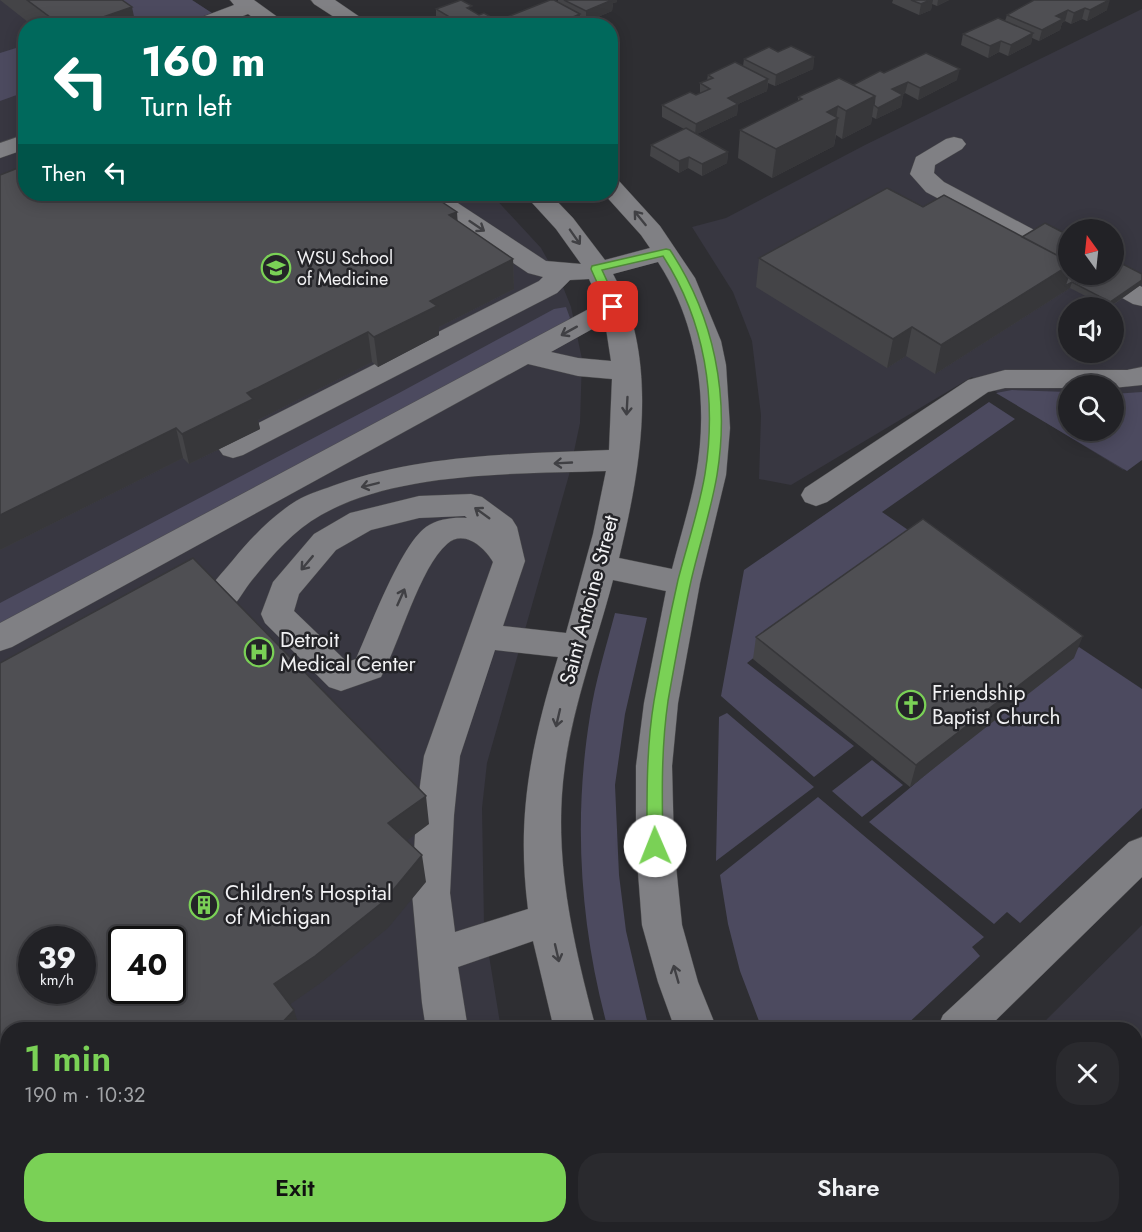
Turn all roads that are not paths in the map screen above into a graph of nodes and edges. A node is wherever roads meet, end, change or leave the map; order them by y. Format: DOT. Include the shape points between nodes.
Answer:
graph roads {
  1 [pos="321,0"];
  2 [pos="245,3"];
  3 [pos="213,18"];
  4 [pos="282,18"];
  5 [pos="350,18"];
  6 [pos="18,126"];
  7 [pos="0,132"];
  8 [pos="18,144"];
  9 [pos="954,144"];
  10 [pos="0,152"];
  11 [pos="18,156"];
  12 [pos="0,163"];
  13 [pos="618,194"];
  14 [pos="438,201"];
  15 [pos="544,201"];
  16 [pos="666,252"];
  17 [pos="1058,253"];
  18 [pos="596,269"];
  19 [pos="562,273"];
  20 [pos="1119,285"];
  21 [pos="1142,298"];
  22 [pos="613,307"];
  23 [pos="525,355"];
  24 [pos="626,370"];
  25 [pos="1142,376"];
  26 [pos="233,448"];
  27 [pos="621,460"];
  28 [pos="816,495"];
  29 [pos="400,512"];
  30 [pos="425,552"];
  31 [pos="509,561"];
  32 [pos="601,566"];
  33 [pos="684,583"];
  34 [pos="216,603"];
  35 [pos="483,636"];
  36 [pos="0,638"];
  37 [pos="578,648"];
  38 [pos="1142,853"];
  39 [pos="549,919"];
  40 [pos="437,956"];
  41 [pos="446,1022"];
  42 [pos="566,1022"];
  43 [pos="693,1022"];
  44 [pos="965,1022"];
  1 -- 5 [label="street"];
  2 -- 3 [label="street"];
  2 -- 4 [label="street"];
  6 -- 7 [label="street"];
  8 -- 10 [label="street"];
  9 -- 17 [label="street" via="924,162 922,174 934,187"];
  11 -- 12 [label="street"];
  16 -- 13 [label="street, one-way"];
  14 -- 19 [label="street, one-way" via="537,267"];
  15 -- 18 [label="street, Saint Antoine Street, one-way" via="560,216"];
  16 -- 18 [label="street"];
  16 -- 33 [label="street" via="682,278 707,341 714,390 711,475"];
  18 -- 19 [label="street"];
  18 -- 22 [label="street, Saint Antoine Street"];
  19 -- 26 [label="street" via="548,287"];
  20 -- 21 [label="street"];
  22 -- 23 [label="street, one-way"];
  22 -- 24 [label="street, Saint Antoine Street" via="622,333"];
  23 -- 24 [label="street" via="578,368"];
  23 -- 36 [label="street"];
  24 -- 27 [label="street, Saint Antoine Street, one-way"];
  25 -- 28 [label="street" via="1005,379 978,386"];
  27 -- 32 [label="street, Saint Antoine Street"];
  27 -- 34 [label="street, one-way" via="467,469 398,477 352,489 310,507 289,522"];
  29 -- 30 [label="street" via="418,532"];
  29 -- 30 [label="street, one-way" via="361,521 325,542 284,590 277,614 341,678 369,668"];
  31 -- 29 [label="street, one-way" via="501,527 471,505 419,507"];
  30 -- 31 [label="street" via="435,537 450,528 468,528 492,539"];
  31 -- 35 [label="street"];
  32 -- 33 [label="street"];
  32 -- 37 [label="street, Saint Antoine Street"];
  43 -- 33 [label="street, one-way" via="662,925 655,846 654,766 661,703"];
  35 -- 37 [label="street"];
  35 -- 40 [label="street" via="442,756 431,893"];
  37 -- 39 [label="street, Saint Antoine Street, one-way" via="547,765 543,825"];
  38 -- 44 [label="street"];
  39 -- 40 [label="street"];
  39 -- 42 [label="street, Saint Antoine Street, one-way"];
  40 -- 41 [label="street"];
}
